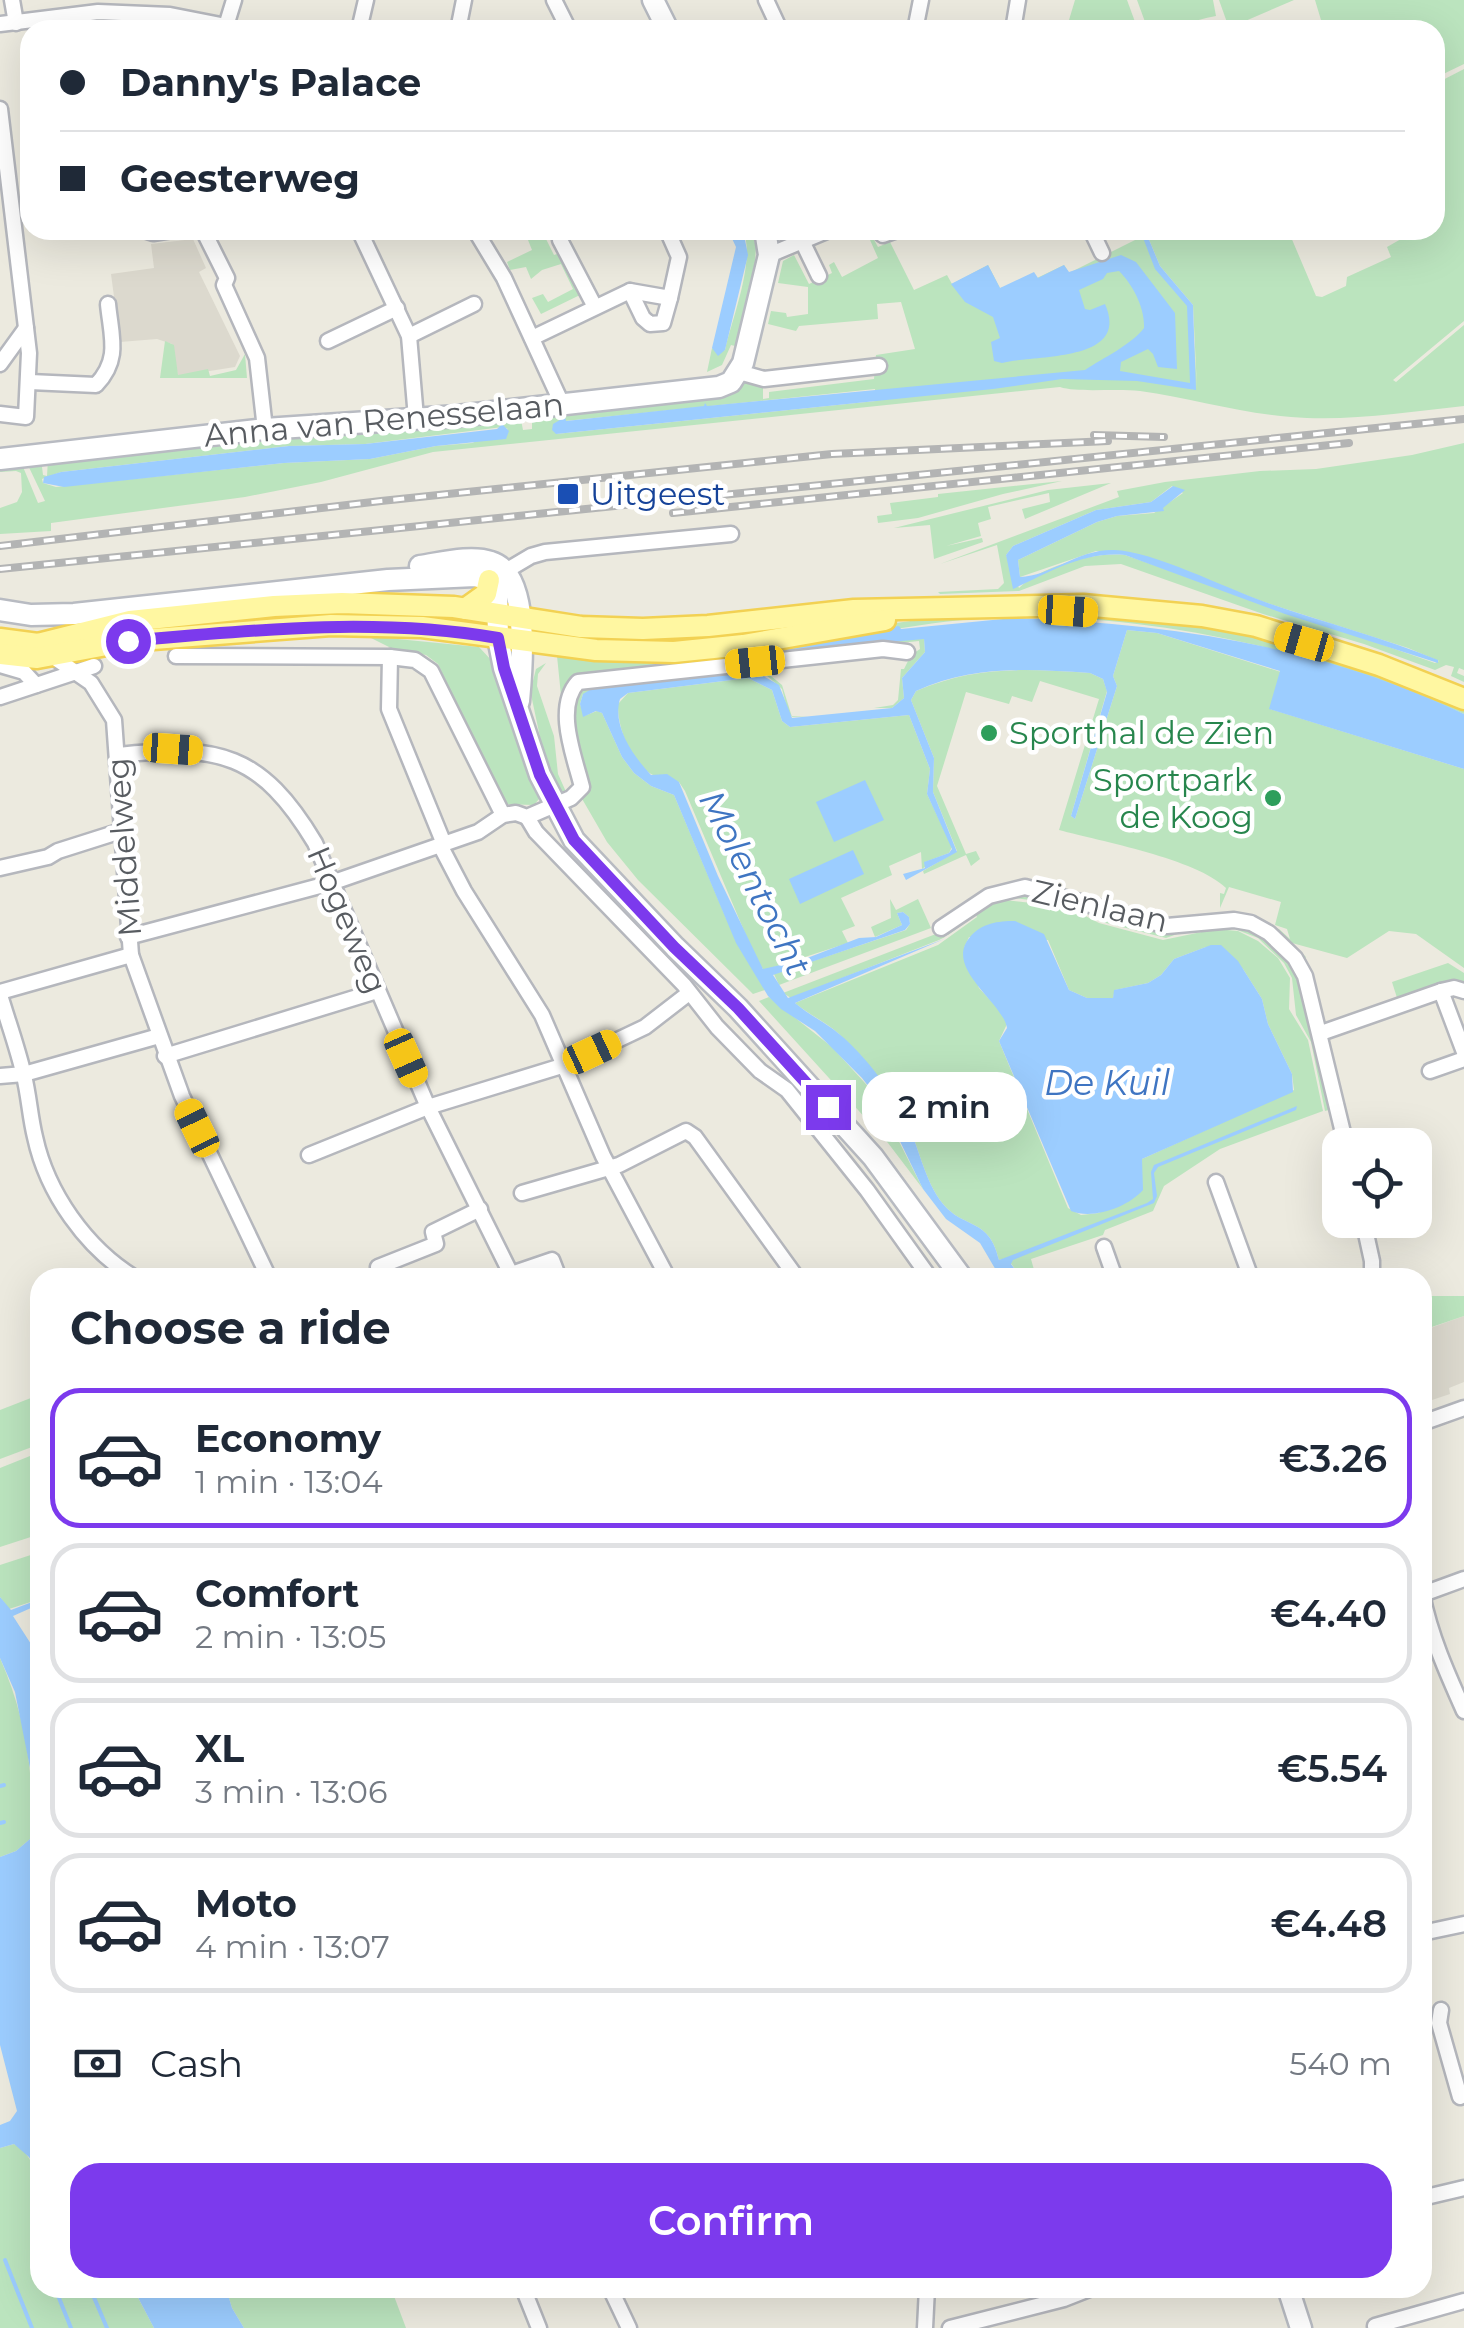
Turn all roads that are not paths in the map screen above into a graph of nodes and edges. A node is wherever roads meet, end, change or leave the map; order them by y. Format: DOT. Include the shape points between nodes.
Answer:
graph roads {
  1 [pos="12,0"];
  2 [pos="127,5"];
  3 [pos="38,20"];
  4 [pos="192,20"];
  5 [pos="8,24"];
  6 [pos="0,109"];
  7 [pos="208,240"];
  8 [pos="364,240"];
  9 [pos="480,240"];
  10 [pos="560,240"];
  11 [pos="672,240"];
  12 [pos="767,240"];
  13 [pos="808,240"];
  14 [pos="1096,240"];
  15 [pos="802,243"];
  16 [pos="1102,254"];
  17 [pos="769,256"];
  18 [pos="819,276"];
  19 [pos="630,291"];
  20 [pos="670,298"];
  21 [pos="108,304"];
  22 [pos="474,304"];
  23 [pos="397,308"];
  24 [pos="595,308"];
  25 [pos="26,328"];
  26 [pos="409,336"];
  27 [pos="532,338"];
  28 [pos="328,341"];
  29 [pos="0,364"];
  30 [pos="879,366"];
  31 [pos="738,372"];
  32 [pos="30,382"];
  33 [pos="562,404"];
  34 [pos="0,414"];
  35 [pos="416,418"];
  36 [pos="264,430"];
  37 [pos="0,459"];
  38 [pos="731,534"];
  39 [pos="497,576"];
  40 [pos="0,601"];
  41 [pos="466,609"];
  42 [pos="0,610"];
  43 [pos="499,613"];
  44 [pos="520,617"];
  45 [pos="1280,635"];
  46 [pos="498,638"];
  47 [pos="0,639"];
  48 [pos="128,641"];
  49 [pos="524,642"];
  50 [pos="907,652"];
  51 [pos="0,654"];
  52 [pos="51,656"];
  53 [pos="176,656"];
  54 [pos="390,657"];
  55 [pos="0,665"];
  56 [pos="94,666"];
  57 [pos="77,671"];
  58 [pos="91,683"];
  59 [pos="36,685"];
  60 [pos="0,696"];
  61 [pos="1464,699"];
  62 [pos="518,708"];
  63 [pos="119,755"];
  64 [pos="554,806"];
  65 [pos="503,815"];
  66 [pos="527,816"];
  67 [pos="121,830"];
  68 [pos="442,845"];
  69 [pos="2,868"];
  70 [pos="332,883"];
  71 [pos="941,928"];
  72 [pos="128,937"];
  73 [pos="132,955"];
  74 [pos="1441,990"];
  75 [pos="377,991"];
  76 [pos="1464,991"];
  77 [pos="0,993"];
  78 [pos="688,993"];
  79 [pos="1320,1033"];
  80 [pos="159,1036"];
  81 [pos="165,1056"];
  82 [pos="1464,1056"];
  83 [pos="565,1065"];
  84 [pos="1430,1071"];
  85 [pos="24,1074"];
  86 [pos="0,1076"];
  87 [pos="428,1108"];
  88 [pos="1342,1128"];
  89 [pos="309,1155"];
  90 [pos="608,1167"];
  91 [pos="1216,1182"];
  92 [pos="522,1193"];
  93 [pos="480,1209"];
  94 [pos="1367,1238"];
  95 [pos="1104,1248"];
  96 [pos="378,1266"];
  97 [pos="121,1268"];
  98 [pos="264,1268"];
  99 [pos="508,1268"];
  100 [pos="532,1268"];
  101 [pos="555,1268"];
  102 [pos="663,1268"];
  103 [pos="790,1268"];
  104 [pos="923,1268"];
  105 [pos="955,1268"];
  106 [pos="1111,1268"];
  107 [pos="1247,1268"];
  108 [pos="1372,1268"];
  109 [pos="1464,1408"];
  110 [pos="1432,1419"];
  111 [pos="1464,1579"];
  112 [pos="1432,1591"];
  113 [pos="1432,1629"];
  114 [pos="1462,1704"];
  115 [pos="1464,1924"];
  116 [pos="1432,1932"];
  117 [pos="1442,2010"];
  118 [pos="1460,2097"];
  119 [pos="1464,2188"];
  120 [pos="1432,2196"];
  121 [pos="527,2298"];
  122 [pos="615,2298"];
  123 [pos="926,2298"];
  124 [pos="1067,2298"];
  125 [pos="1292,2298"];
  126 [pos="1301,2298"];
  127 [pos="1464,2301"];
  128 [pos="1420,2322"];
  129 [pos="1376,2326"];
  130 [pos="539,2328"];
  131 [pos="629,2328"];
  132 [pos="925,2328"];
  133 [pos="950,2328"];
  134 [pos="1304,2328"];
  1 -- 5 [label="street"];
  2 -- 3 [label="street"];
  2 -- 4 [label="street"];
  6 -- 25 [label="street"];
  7 -- 36 [label="street" via="256,358"];
  8 -- 23 [label="street"];
  9 -- 27 [label="street"];
  10 -- 24 [label="street"];
  11 -- 20 [label="street" via="679,257"];
  12 -- 17 [label="main road"];
  13 -- 15 [label="street"];
  14 -- 16 [label="street"];
  15 -- 17 [label="street"];
  15 -- 18 [label="street"];
  17 -- 31 [label="main road"];
  19 -- 20 [label="street"];
  19 -- 20 [label="street" via="650,324 662,323"];
  19 -- 24 [label="street"];
  21 -- 32 [label="street" via="113,357 96,384"];
  22 -- 26 [label="street"];
  23 -- 26 [label="street"];
  23 -- 28 [label="street"];
  24 -- 27 [label="street"];
  25 -- 29 [label="street"];
  25 -- 32 [label="street"];
  26 -- 35 [label="street"];
  27 -- 33 [label="street"];
  30 -- 31 [label="street, Anna van Renesselaan" via="764,379"];
  31 -- 33 [label="main road, Anna van Renesselaan" via="719,387"];
  32 -- 34 [label="street" via="26,417"];
  33 -- 35 [label="main road, Anna van Renesselaan"];
  35 -- 36 [label="main road, Anna van Renesselaan"];
  36 -- 37 [label="main road, Anna van Renesselaan"];
  38 -- 39 [label="street" via="545,552"];
  39 -- 40 [label="main road" via="492,562 455,562 334,581 71,606"];
  39 -- 41 [label="main road"];
  39 -- 42 [label="main road" via="388,580 74,614"];
  39 -- 43 [label="main road"];
  39 -- 44 [label="main road"];
  41 -- 43 [label="main road"];
  41 -- 47 [label="main road" via="274,606 130,621 38,644"];
  43 -- 44 [label="main road"];
  43 -- 46 [label="main road"];
  44 -- 45 [label="main road" via="643,629 854,610 1083,604 1202,616"];
  44 -- 49 [label="main road"];
  45 -- 49 [label="main road" via="1127,615 1032,612 939,614 674,652"];
  45 -- 61 [label="main road"];
  46 -- 48 [label="main road" via="422,627 332,625"];
  46 -- 49 [label="main road"];
  46 -- 62 [label="main road"];
  48 -- 52 [label="main road"];
  48 -- 56 [label="street" via="106,650"];
  49 -- 62 [label="main road"];
  50 -- 64 [label="street" via="883,649 578,682 568,702 582,788"];
  51 -- 52 [label="main road"];
  52 -- 57 [label="street, Middelweg"];
  53 -- 54 [label="street"];
  54 -- 65 [label="street" via="416,660 431,671"];
  54 -- 68 [label="street" via="390,710"];
  55 -- 59 [label="street" via="24,672"];
  56 -- 57 [label="street"];
  56 -- 58 [label="street"];
  57 -- 58 [label="street, Middelweg"];
  57 -- 59 [label="street"];
  58 -- 63 [label="street, Middelweg" via="114,720"];
  59 -- 60 [label="street"];
  62 -- 64 [label="main road"];
  63 -- 67 [label="street, Middelweg"];
  63 -- 70 [label="street, Hogeweg" via="211,752 254,772 292,804"];
  64 -- 66 [label="street"];
  64 -- 105 [label="main road" via="576,843 873,1156"];
  65 -- 66 [label="street"];
  65 -- 68 [label="street"];
  66 -- 78 [label="street"];
  67 -- 69 [label="street"];
  67 -- 72 [label="street, Middelweg"];
  68 -- 70 [label="street"];
  68 -- 83 [label="street"];
  70 -- 72 [label="street"];
  70 -- 75 [label="street, Hogeweg"];
  71 -- 79 [label="street, Zienlaan" via="989,896 1025,887 1167,926 1252,922 1302,967"];
  72 -- 73 [label="street, Middelweg"];
  73 -- 77 [label="street"];
  73 -- 80 [label="street, Middelweg"];
  74 -- 76 [label="street"];
  74 -- 79 [label="street"];
  74 -- 82 [label="street"];
  75 -- 81 [label="street"];
  75 -- 87 [label="street, Hogeweg"];
  77 -- 85 [label="street"];
  78 -- 83 [label="street" via="645,1026"];
  78 -- 104 [label="street" via="786,1090"];
  79 -- 88 [label="street"];
  80 -- 81 [label="street, Middelweg"];
  80 -- 85 [label="street"];
  81 -- 98 [label="street, Middelweg"];
  82 -- 84 [label="street"];
  83 -- 87 [label="street"];
  83 -- 90 [label="street"];
  85 -- 86 [label="street"];
  85 -- 97 [label="street" via="36,1140 60,1200"];
  87 -- 89 [label="street"];
  87 -- 93 [label="street, Hogeweg"];
  90 -- 92 [label="street"];
  90 -- 102 [label="street"];
  90 -- 103 [label="street" via="678,1133 692,1133"];
  91 -- 107 [label="street"];
  93 -- 96 [label="street" via="433,1232 436,1244"];
  93 -- 99 [label="street, Hogeweg"];
  94 -- 108 [label="street"];
  95 -- 106 [label="street"];
  100 -- 101 [label="street, Hogeweg" via="552,1260"];
  109 -- 110 [label="street"];
  111 -- 112 [label="street"];
  113 -- 114 [label="street"];
  115 -- 116 [label="street"];
  117 -- 118 [label="street" via="1439,2023"];
  119 -- 120 [label="street"];
  121 -- 130 [label="street"];
  122 -- 131 [label="street"];
  123 -- 132 [label="street"];
  124 -- 133 [label="street"];
  125 -- 134 [label="main road"];
  126 -- 134 [label="main road"];
  127 -- 128 [label="street"];
  128 -- 129 [label="street"];
}
